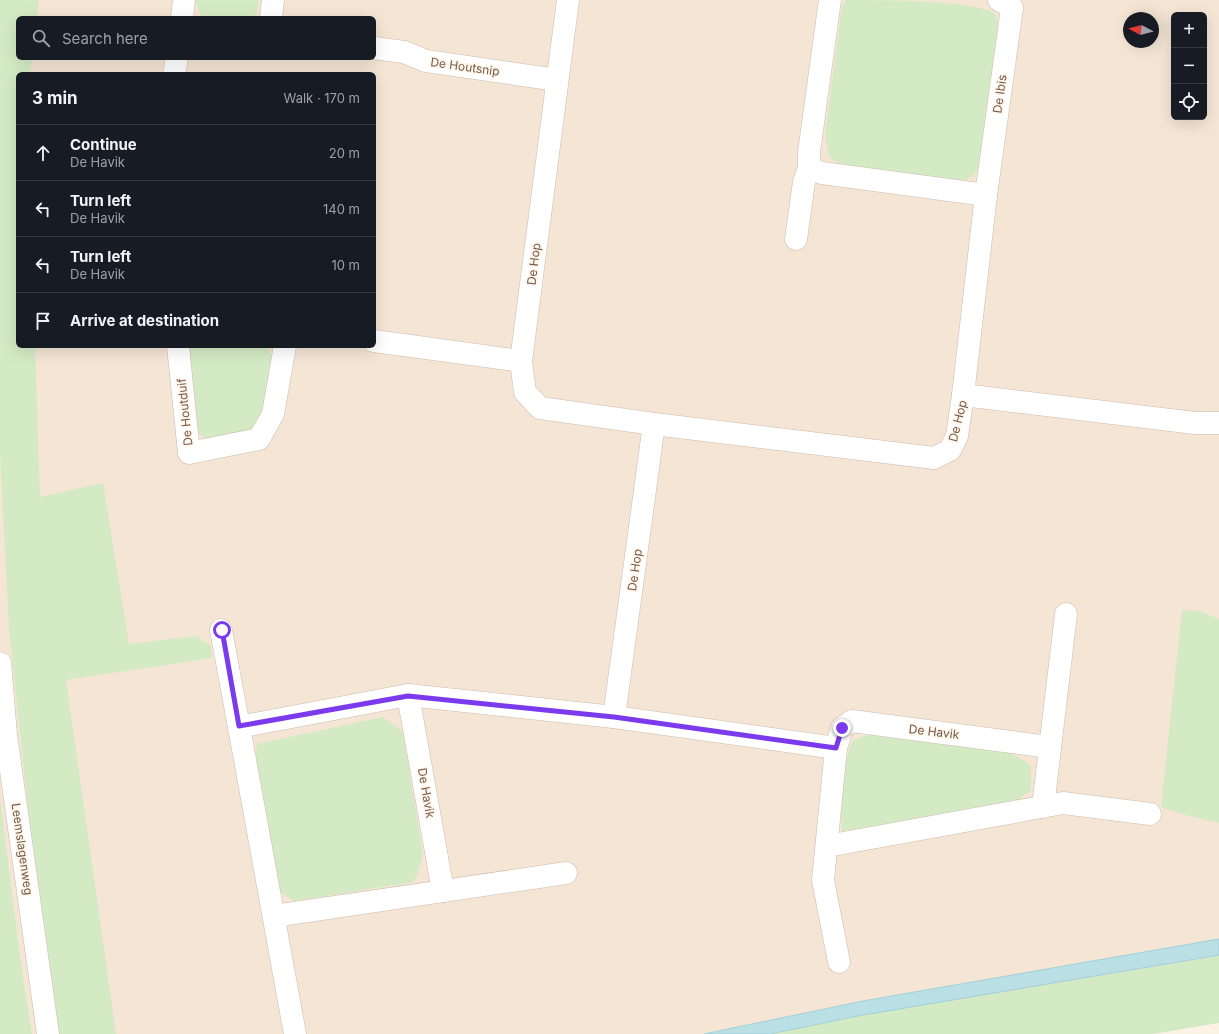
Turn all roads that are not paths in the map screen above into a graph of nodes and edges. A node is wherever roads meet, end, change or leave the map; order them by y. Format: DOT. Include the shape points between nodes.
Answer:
graph roads {
  1 [pos="184,0"];
  2 [pos="273,0"];
  3 [pos="568,0"];
  4 [pos="830,0"];
  5 [pos="999,0"];
  6 [pos="182,16"];
  7 [pos="271,16"];
  8 [pos="376,48"];
  9 [pos="177,60"];
  10 [pos="174,72"];
  11 [pos="557,80"];
  12 [pos="809,168"];
  13 [pos="986,195"];
  14 [pos="796,238"];
  15 [pos="376,341"];
  16 [pos="178,348"];
  17 [pos="285,348"];
  18 [pos="521,361"];
  19 [pos="963,395"];
  20 [pos="1219,423"];
  21 [pos="654,424"];
  22 [pos="1066,614"];
  23 [pos="222,630"];
  24 [pos="0,663"];
  25 [pos="408,696"];
  26 [pos="614,717"];
  27 [pos="239,726"];
  28 [pos="1049,747"];
  29 [pos="836,748"];
  30 [pos="1042,807"];
  31 [pos="1150,814"];
  32 [pos="826,846"];
  33 [pos="566,873"];
  34 [pos="443,891"];
  35 [pos="274,916"];
  36 [pos="839,962"];
  37 [pos="48,1034"];
  38 [pos="295,1034"];
  1 -- 6 [label="street"];
  2 -- 7 [label="street"];
  3 -- 11 [label="street, De Hop"];
  4 -- 12 [label="street"];
  5 -- 13 [label="street, De Ibis" via="1012,8"];
  8 -- 11 [label="street, De Houtsnip" via="404,52 426,61"];
  9 -- 10 [label="street"];
  11 -- 18 [label="street, De Hop"];
  12 -- 13 [label="street" via="822,173"];
  12 -- 14 [label="street" via="804,182"];
  13 -- 19 [label="street, De Ibis"];
  15 -- 18 [label="street"];
  16 -- 17 [label="street, De Houtduif" via="189,453 259,439 273,414"];
  18 -- 21 [label="street, De Hop" via="525,392 540,408"];
  19 -- 20 [label="street, De Hop" via="1194,423"];
  19 -- 21 [label="street, De Hop" via="957,436 950,450 934,458"];
  21 -- 26 [label="street, De Hop"];
  22 -- 28 [label="street"];
  23 -- 27 [label="street"];
  24 -- 37 [label="street, Leemslagenweg" via="6,735"];
  25 -- 26 [label="street"];
  25 -- 27 [label="street"];
  25 -- 34 [label="street, De Havik"];
  26 -- 29 [label="street"];
  27 -- 35 [label="street"];
  28 -- 29 [label="street, De Havik" via="852,721 842,728"];
  28 -- 30 [label="street"];
  29 -- 32 [label="street, De Havik"];
  30 -- 31 [label="street" via="1063,803"];
  30 -- 32 [label="street"];
  32 -- 36 [label="street, De Havik" via="823,880"];
  33 -- 34 [label="street"];
  34 -- 35 [label="street"];
  35 -- 38 [label="street"];
}
